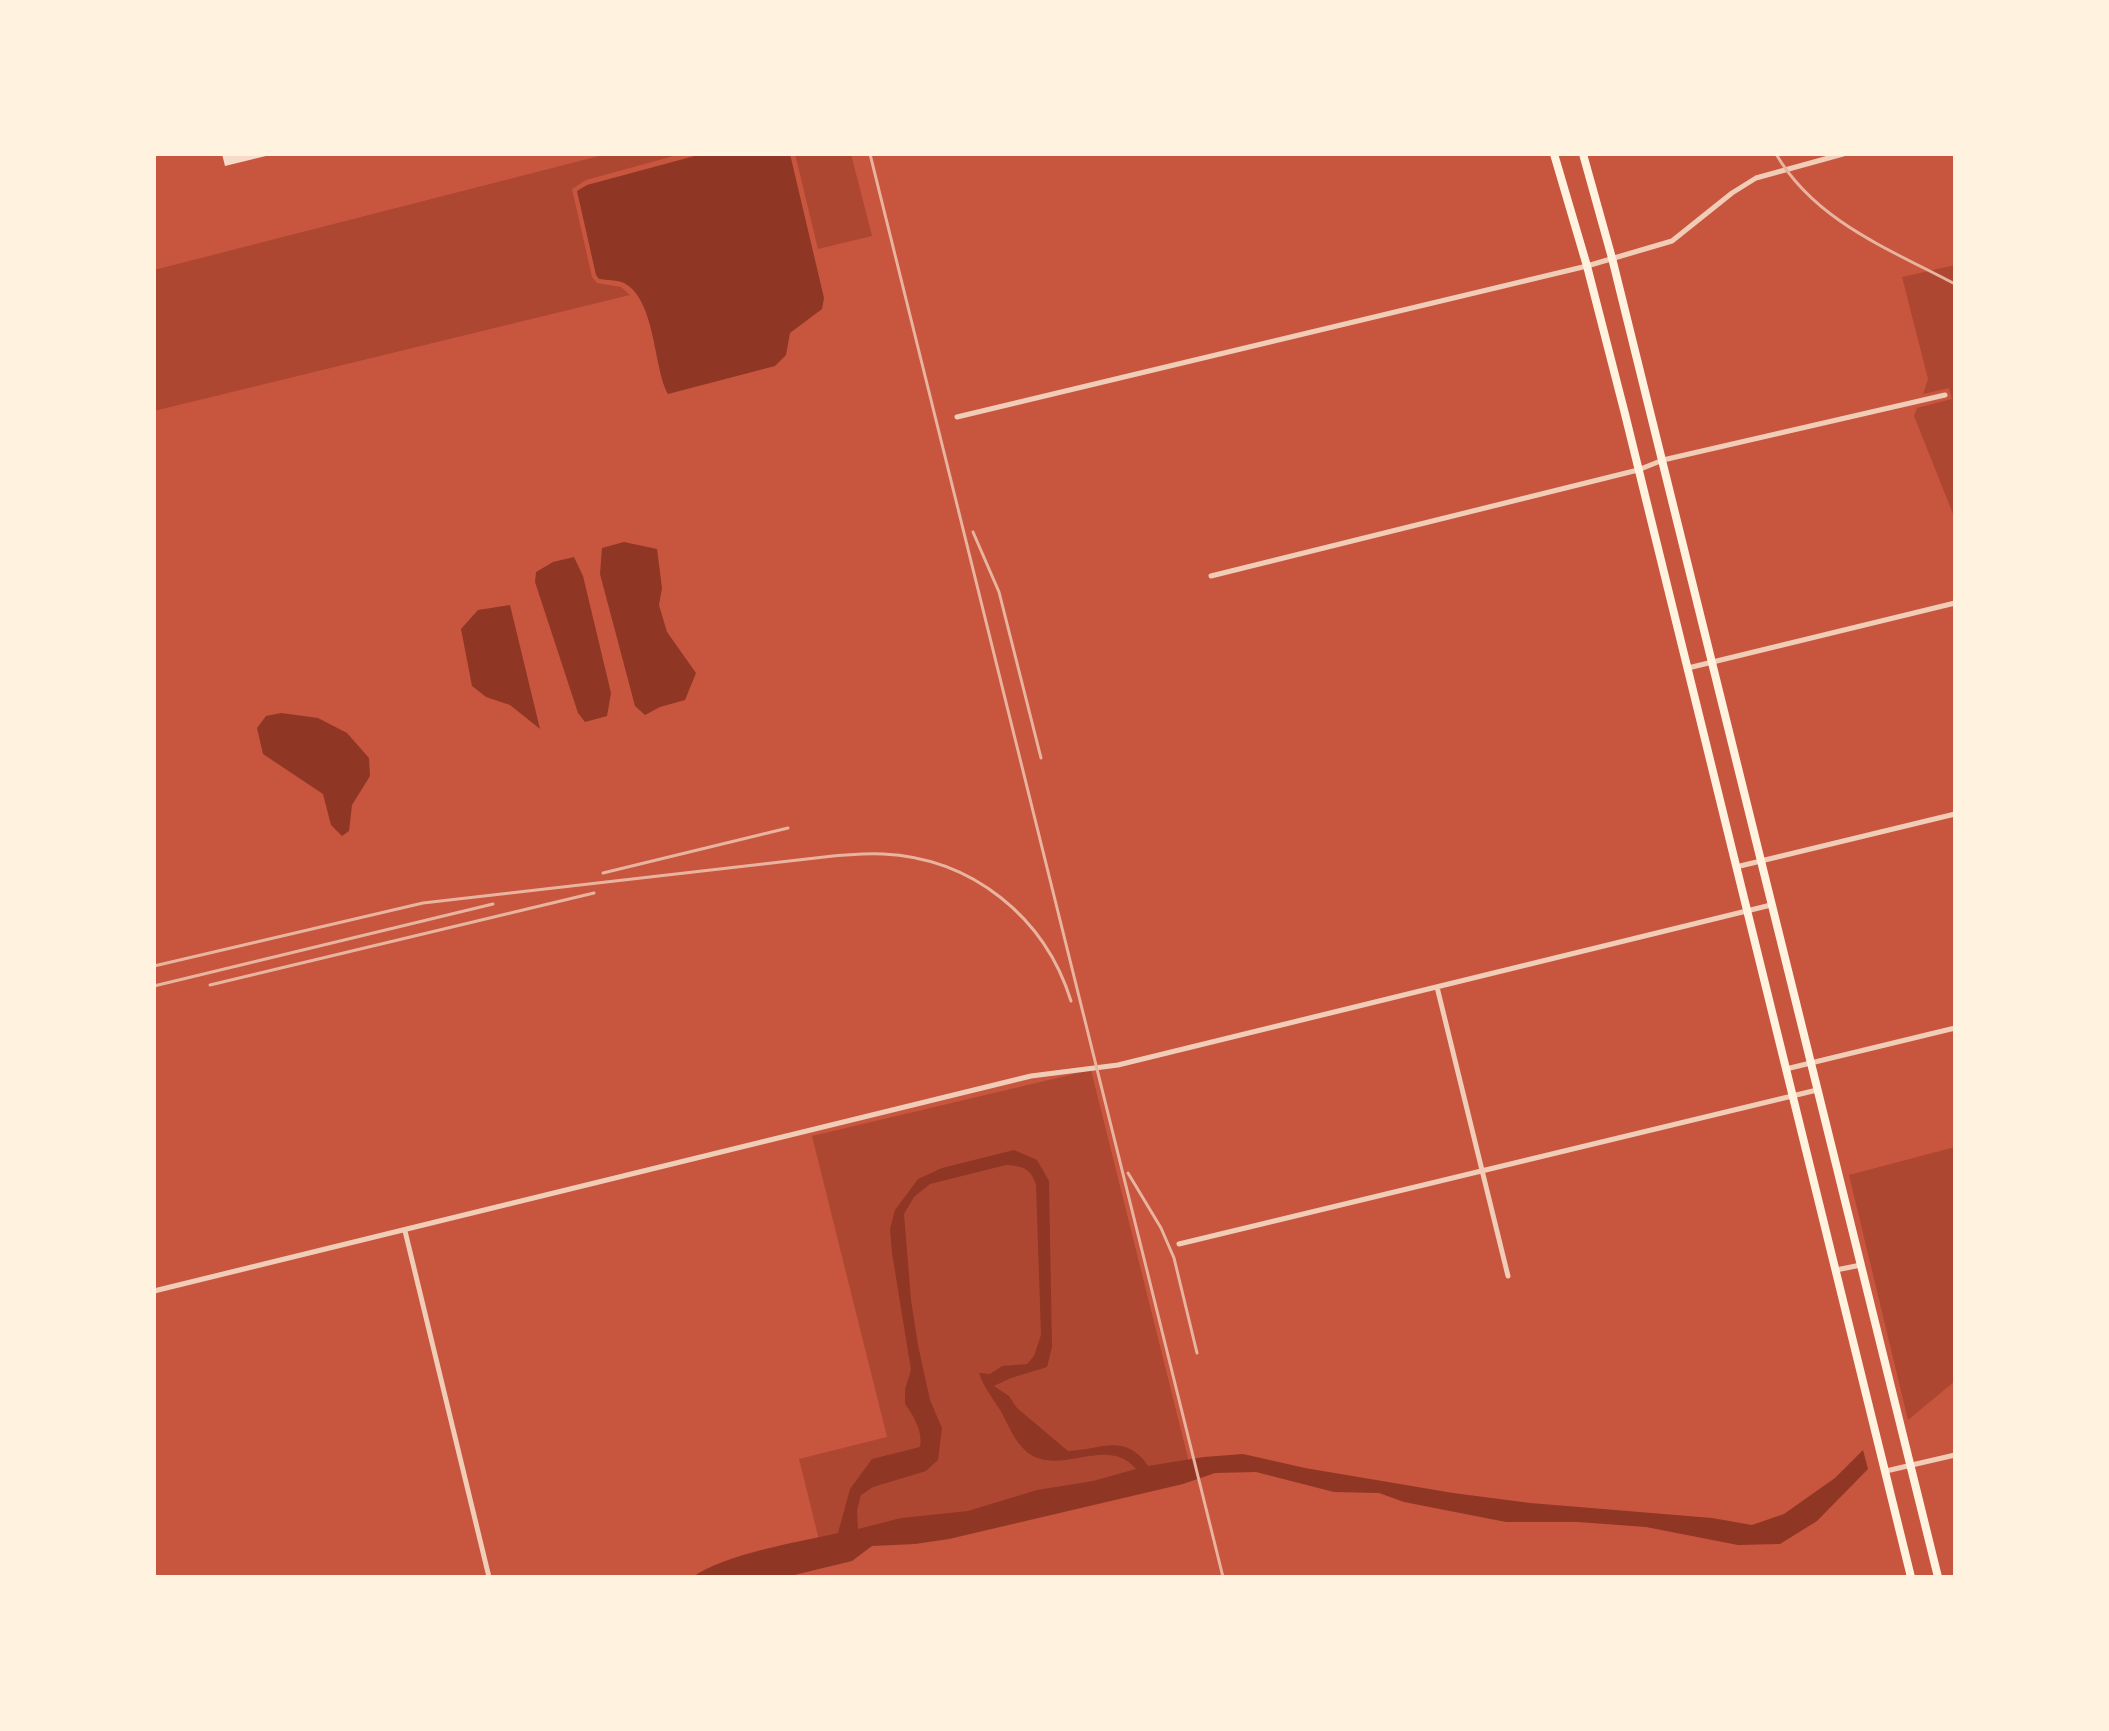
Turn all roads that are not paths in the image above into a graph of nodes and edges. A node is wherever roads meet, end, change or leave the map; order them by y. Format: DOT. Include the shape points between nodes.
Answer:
graph roads {
  1 [pos="1554,154"];
  2 [pos="1583,154"];
  3 [pos="1843,154"];
  4 [pos="1612,258"];
  5 [pos="1587,266"];
  6 [pos="1945,395"];
  7 [pos="957,417"];
  8 [pos="1663,460"];
  9 [pos="1638,470"];
  10 [pos="1211,576"];
  11 [pos="1955,603"];
  12 [pos="1712,662"];
  13 [pos="1687,668"];
  14 [pos="1955,814"];
  15 [pos="1761,861"];
  16 [pos="1736,867"];
  17 [pos="1772,904"];
  18 [pos="1747,910"];
  19 [pos="1437,987"];
  20 [pos="1955,1028"];
  21 [pos="1811,1063"];
  22 [pos="1786,1069"];
  23 [pos="1818,1090"];
  24 [pos="1792,1096"];
  25 [pos="1484,1172"];
  26 [pos="405,1231"];
  27 [pos="1179,1244"];
  28 [pos="1861,1265"];
  29 [pos="1836,1270"];
  30 [pos="1508,1276"];
  31 [pos="154,1291"];
  32 [pos="1955,1455"];
  33 [pos="1910,1465"];
  34 [pos="1885,1472"];
  35 [pos="489,1577"];
  36 [pos="1911,1577"];
  37 [pos="1938,1577"];
  1 -- 5 [label="main road"];
  2 -- 4 [label="main road"];
  3 -- 4 [label="street" via="1756,178 1672,241"];
  4 -- 5 [label="street"];
  4 -- 8 [label="main road"];
  5 -- 7 [label="street"];
  5 -- 9 [label="main road"];
  6 -- 8 [label="street"];
  8 -- 9 [label="street"];
  8 -- 12 [label="main road"];
  9 -- 10 [label="street"];
  9 -- 13 [label="main road"];
  11 -- 12 [label="street"];
  12 -- 13 [label="street"];
  12 -- 15 [label="main road"];
  13 -- 16 [label="main road"];
  14 -- 15 [label="street"];
  15 -- 16 [label="street"];
  15 -- 17 [label="main road"];
  16 -- 18 [label="main road"];
  17 -- 18 [label="street"];
  17 -- 21 [label="main road"];
  18 -- 19 [label="street"];
  18 -- 22 [label="main road"];
  19 -- 25 [label="street"];
  19 -- 26 [label="street" via="1118,1065 1031,1076"];
  20 -- 21 [label="street"];
  21 -- 22 [label="street"];
  21 -- 23 [label="main road"];
  22 -- 24 [label="main road"];
  23 -- 24 [label="street"];
  23 -- 28 [label="main road"];
  24 -- 25 [label="street"];
  24 -- 29 [label="main road"];
  25 -- 27 [label="street"];
  25 -- 30 [label="street"];
  26 -- 31 [label="street"];
  26 -- 35 [label="street"];
  28 -- 29 [label="street"];
  28 -- 33 [label="main road"];
  29 -- 34 [label="main road"];
  32 -- 33 [label="street"];
  33 -- 34 [label="street"];
  33 -- 37 [label="main road"];
  34 -- 36 [label="main road"];
}
